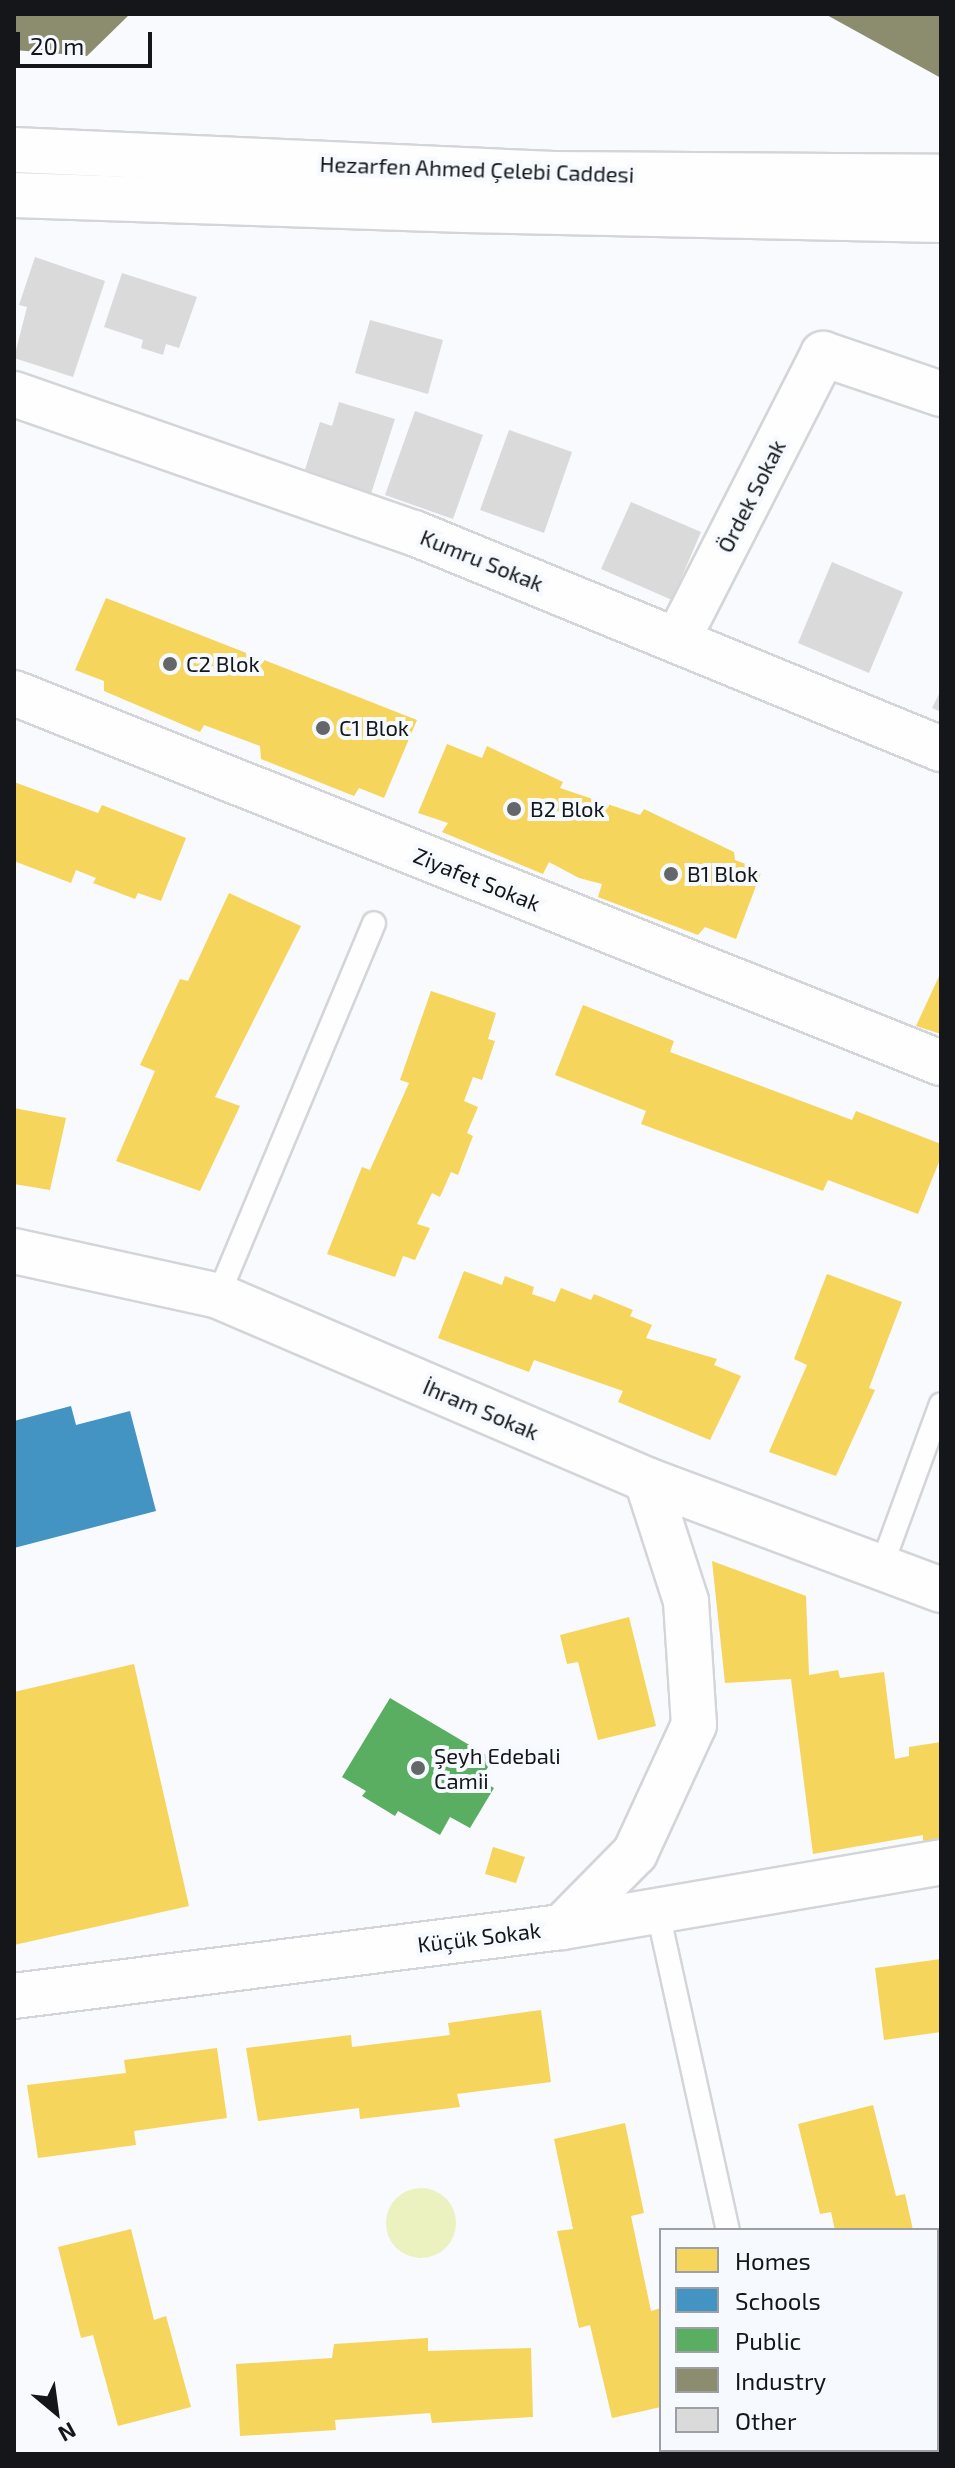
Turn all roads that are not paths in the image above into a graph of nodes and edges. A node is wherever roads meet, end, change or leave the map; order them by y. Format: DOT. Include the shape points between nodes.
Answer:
graph roads {
  1 [pos="14,150"];
  2 [pos="941,177"];
  3 [pos="14,195"];
  4 [pos="941,220"];
  5 [pos="14,394"];
  6 [pos="941,394"];
  7 [pos="678,639"];
  8 [pos="14,693"];
  9 [pos="941,749"];
  10 [pos="374,923"];
  11 [pos="941,1063"];
  12 [pos="14,1251"];
  13 [pos="218,1296"];
  14 [pos="941,1404"];
  15 [pos="647,1480"];
  16 [pos="882,1565"];
  17 [pos="941,1590"];
  18 [pos="941,1862"];
  19 [pos="657,1908"];
  20 [pos="562,1927"];
  21 [pos="14,1996"];
  22 [pos="728,2228"];
  1 -- 2 [label="street, Hezarfen Ahmed Çelebi Caddesi" via="553,174"];
  3 -- 4 [label="street, Hezarfen Ahmed Çelebi Caddesi"];
  5 -- 7 [label="street, Kumru Sokak" via="414,533"];
  6 -- 7 [label="street, Ördek Sokak" via="823,354"];
  7 -- 9 [label="street, Kumru Sokak"];
  8 -- 11 [label="street, Ziyafet Sokak"];
  10 -- 13 [label="lane"];
  12 -- 13 [label="street, İhram Sokak"];
  13 -- 15 [label="street, İhram Sokak"];
  14 -- 16 [label="lane"];
  15 -- 16 [label="street, İhram Sokak"];
  15 -- 20 [label="street" via="686,1601 694,1725 635,1853"];
  16 -- 17 [label="street, İhram Sokak"];
  18 -- 19 [label="street, Küçük Sokak"];
  19 -- 20 [label="street, Küçük Sokak"];
  19 -- 22 [label="lane"];
  20 -- 21 [label="street, Küçük Sokak"];
}
